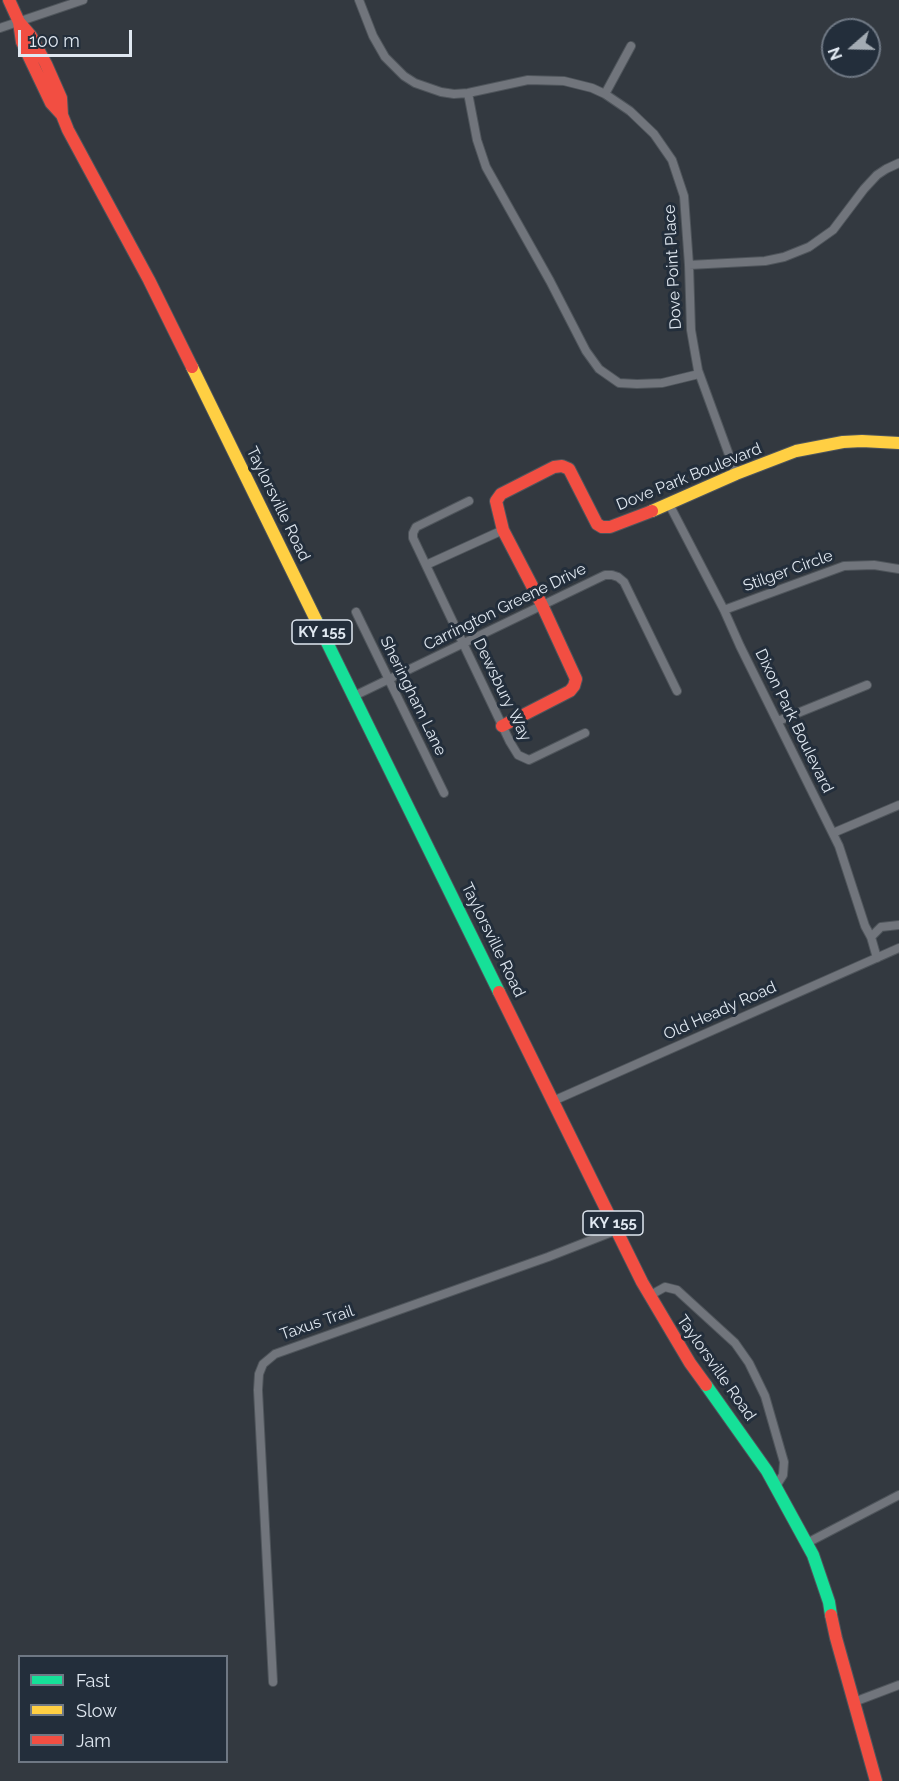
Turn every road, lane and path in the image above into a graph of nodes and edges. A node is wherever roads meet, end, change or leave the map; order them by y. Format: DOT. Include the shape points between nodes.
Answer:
graph roads {
  1 [pos="9,0"];
  2 [pos="83,0"];
  3 [pos="359,0"];
  4 [pos="19,22"];
  5 [pos="0,28"];
  6 [pos="631,46"];
  7 [pos="468,93"];
  8 [pos="605,94"];
  9 [pos="899,163"];
  10 [pos="689,265"];
  11 [pos="699,374"];
  12 [pos="899,443"];
  13 [pos="736,474"];
  14 [pos="469,501"];
  15 [pos="669,504"];
  16 [pos="503,530"];
  17 [pos="426,565"];
  18 [pos="899,569"];
  19 [pos="542,605"];
  20 [pos="724,610"];
  21 [pos="356,612"];
  22 [pos="463,644"];
  23 [pos="388,680"];
  24 [pos="867,685"];
  25 [pos="677,691"];
  26 [pos="354,696"];
  27 [pos="778,721"];
  28 [pos="502,726"];
  29 [pos="585,733"];
  30 [pos="444,793"];
  31 [pos="899,805"];
  32 [pos="833,833"];
  33 [pos="899,925"];
  34 [pos="872,937"];
  35 [pos="899,948"];
  36 [pos="877,958"];
  37 [pos="553,1101"];
  38 [pos="617,1230"];
  39 [pos="649,1296"];
  40 [pos="776,1486"];
  41 [pos="899,1495"];
  42 [pos="807,1543"];
  43 [pos="273,1682"];
  44 [pos="899,1685"];
  45 [pos="854,1702"];
  46 [pos="876,1781"];
  1 -- 4 [label="main road, Taylorsville Road / KY 155"];
  2 -- 4 [label="street"];
  3 -- 7 [label="street, Dove Point Place" via="378,47 393,66 415,83 434,91"];
  4 -- 5 [label="street"];
  4 -- 26 [label="main road, Taylorsville Road / KY 155" via="22,42 51,103 62,115 149,280"];
  6 -- 8 [label="street"];
  7 -- 8 [label="street, Dove Point Place" via="514,82 548,80 579,84"];
  7 -- 11 [label="street" via="486,167 599,369 619,383 638,384"];
  8 -- 10 [label="street, Dove Point Place" via="654,134 672,160 684,196"];
  9 -- 10 [label="street" via="877,176 833,230 809,247 765,261"];
  10 -- 11 [label="street, Dove Point Place" via="691,330"];
  11 -- 13 [label="street, Dove Point Place"];
  12 -- 13 [label="main road, Dove Park Boulevard" via="824,445"];
  13 -- 15 [label="main road, Dove Park Boulevard"];
  14 -- 17 [label="street, Dewsbury Way" via="416,527 413,538"];
  15 -- 16 [label="main road, Dove Park Boulevard" via="602,527 593,519 568,469 554,467 501,494 496,501"];
  15 -- 20 [label="street, Dixon Park Boulevard"];
  16 -- 17 [label="street"];
  16 -- 19 [label="main road, Dove Park Boulevard"];
  17 -- 22 [label="street, Dewsbury Way"];
  18 -- 20 [label="street, Stilger Circle" via="844,566"];
  19 -- 22 [label="street, Carrington Greene Drive"];
  19 -- 25 [label="street, Carrington Greene Drive" via="605,575 618,577 627,587"];
  19 -- 28 [label="main road, Dove Park Boulevard" via="573,669 574,686"];
  20 -- 27 [label="street, Dixon Park Boulevard"];
  21 -- 23 [label="street, Sheringham Lane"];
  22 -- 23 [label="street, Carrington Greene Drive"];
  22 -- 28 [label="street, Dewsbury Way"];
  23 -- 26 [label="street, Carrington Greene Drive"];
  23 -- 30 [label="street, Sheringham Lane"];
  24 -- 27 [label="street"];
  26 -- 37 [label="main road, Taylorsville Road / KY 155"];
  27 -- 32 [label="street, Dixon Park Boulevard"];
  28 -- 29 [label="street, Dewsbury Way" via="518,755 529,760"];
  31 -- 32 [label="street"];
  32 -- 34 [label="street, Dixon Park Boulevard"];
  33 -- 34 [label="street" via="881,927"];
  34 -- 36 [label="street, Dixon Park Boulevard"];
  35 -- 36 [label="street, Old Heady Road"];
  36 -- 37 [label="street, Old Heady Road"];
  37 -- 38 [label="main road, Taylorsville Road / KY 155"];
  38 -- 39 [label="main road, Taylorsville Road / KY 155"];
  38 -- 43 [label="street, Taxus Trail" via="275,1354 263,1364 258,1390"];
  39 -- 40 [label="main road, Taylorsville Road / KY 155" via="690,1363"];
  39 -- 40 [label="street" via="665,1287 676,1290 735,1343 749,1363 765,1396 784,1462 783,1475"];
  40 -- 42 [label="main road, Taylorsville Road / KY 155"];
  41 -- 42 [label="street"];
  42 -- 45 [label="main road, Taylorsville Road / KY 155" via="829,1602"];
  44 -- 45 [label="street"];
  45 -- 46 [label="main road, Taylorsville Road / KY 155"];
}
